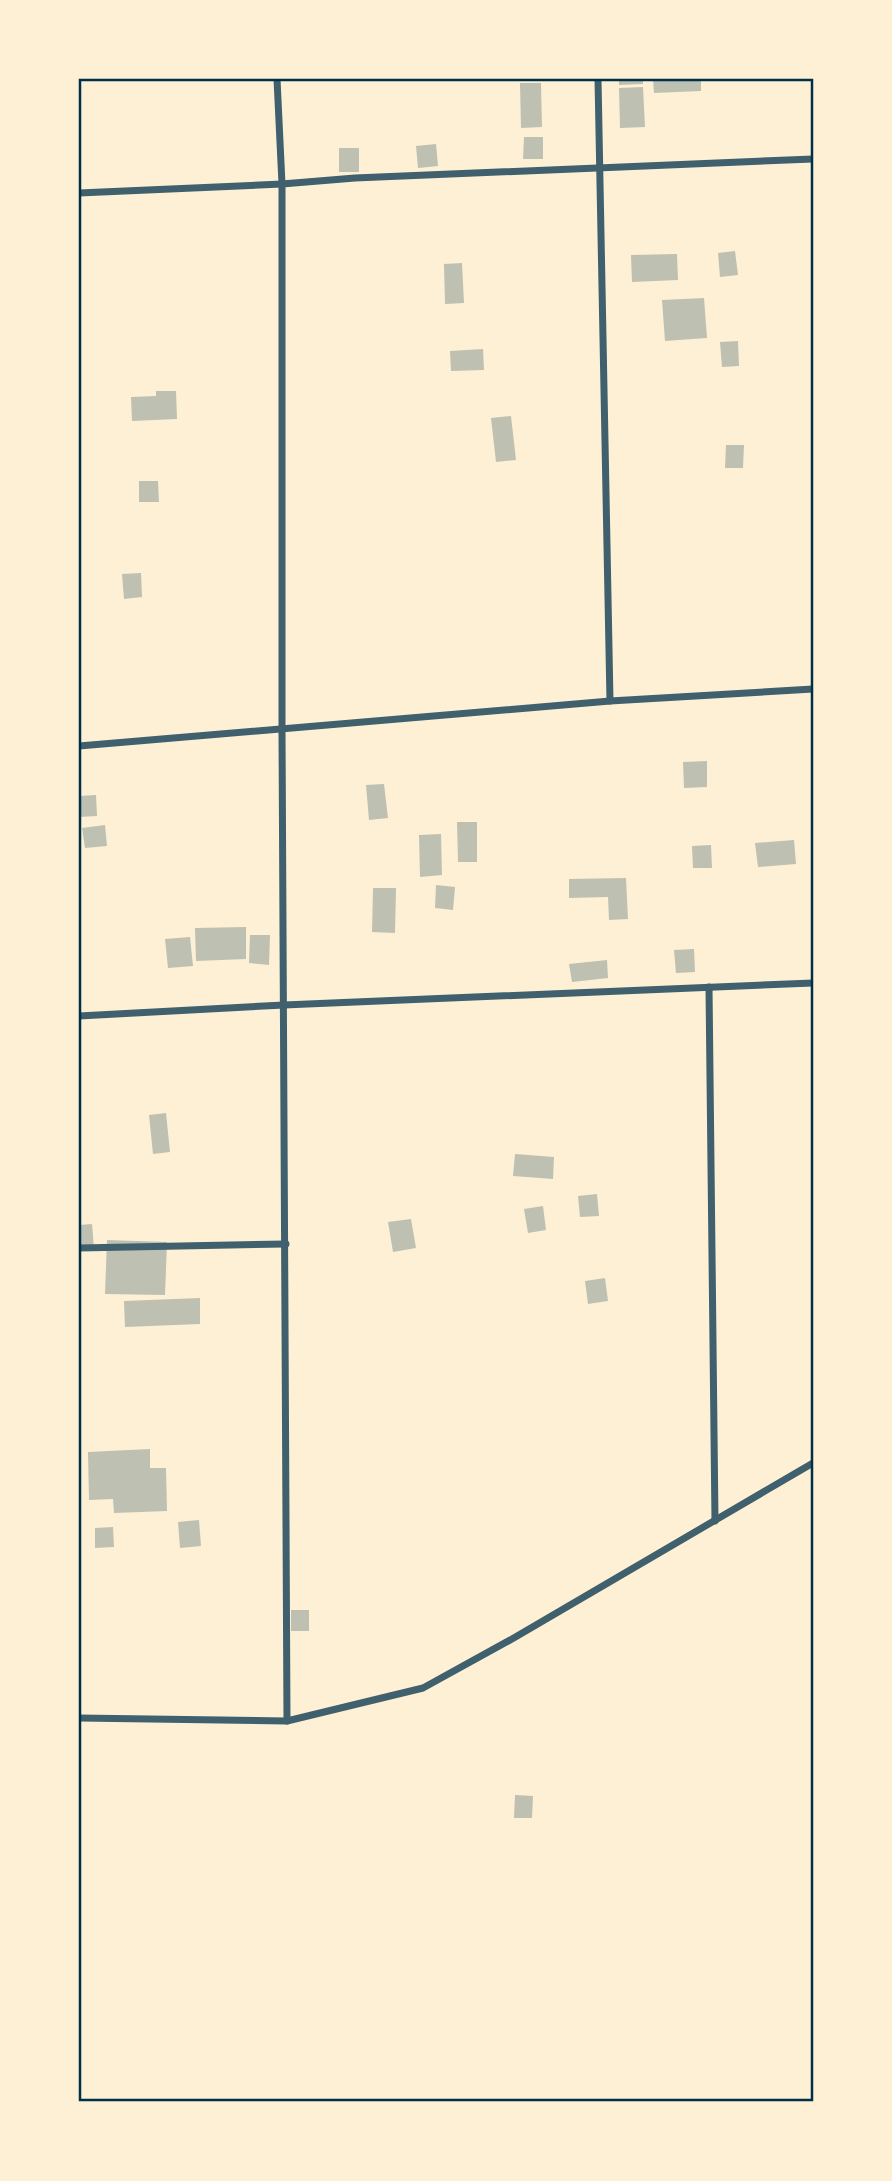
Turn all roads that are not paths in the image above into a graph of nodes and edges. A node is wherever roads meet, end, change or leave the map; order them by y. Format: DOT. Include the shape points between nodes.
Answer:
graph roads {
  1 [pos="277,79"];
  2 [pos="598,79"];
  3 [pos="813,159"];
  4 [pos="600,169"];
  5 [pos="282,184"];
  6 [pos="79,193"];
  7 [pos="813,690"];
  8 [pos="610,701"];
  9 [pos="282,730"];
  10 [pos="79,746"];
  11 [pos="813,983"];
  12 [pos="709,987"];
  13 [pos="284,1005"];
  14 [pos="79,1016"];
  15 [pos="286,1244"];
  16 [pos="79,1248"];
  17 [pos="813,1463"];
  18 [pos="715,1521"];
  19 [pos="79,1718"];
  20 [pos="287,1721"];
  1 -- 5 [label="street"];
  2 -- 4 [label="street"];
  3 -- 4 [label="street"];
  4 -- 5 [label="street"];
  4 -- 8 [label="street"];
  5 -- 6 [label="street"];
  5 -- 9 [label="street"];
  7 -- 8 [label="street"];
  8 -- 9 [label="street"];
  9 -- 10 [label="street"];
  9 -- 13 [label="street"];
  11 -- 12 [label="street"];
  12 -- 13 [label="street"];
  12 -- 18 [label="street"];
  13 -- 14 [label="street"];
  13 -- 15 [label="street"];
  15 -- 16 [label="street"];
  15 -- 20 [label="street"];
  17 -- 18 [label="street"];
  18 -- 20 [label="street" via="423,1688"];
  19 -- 20 [label="street"];
}
